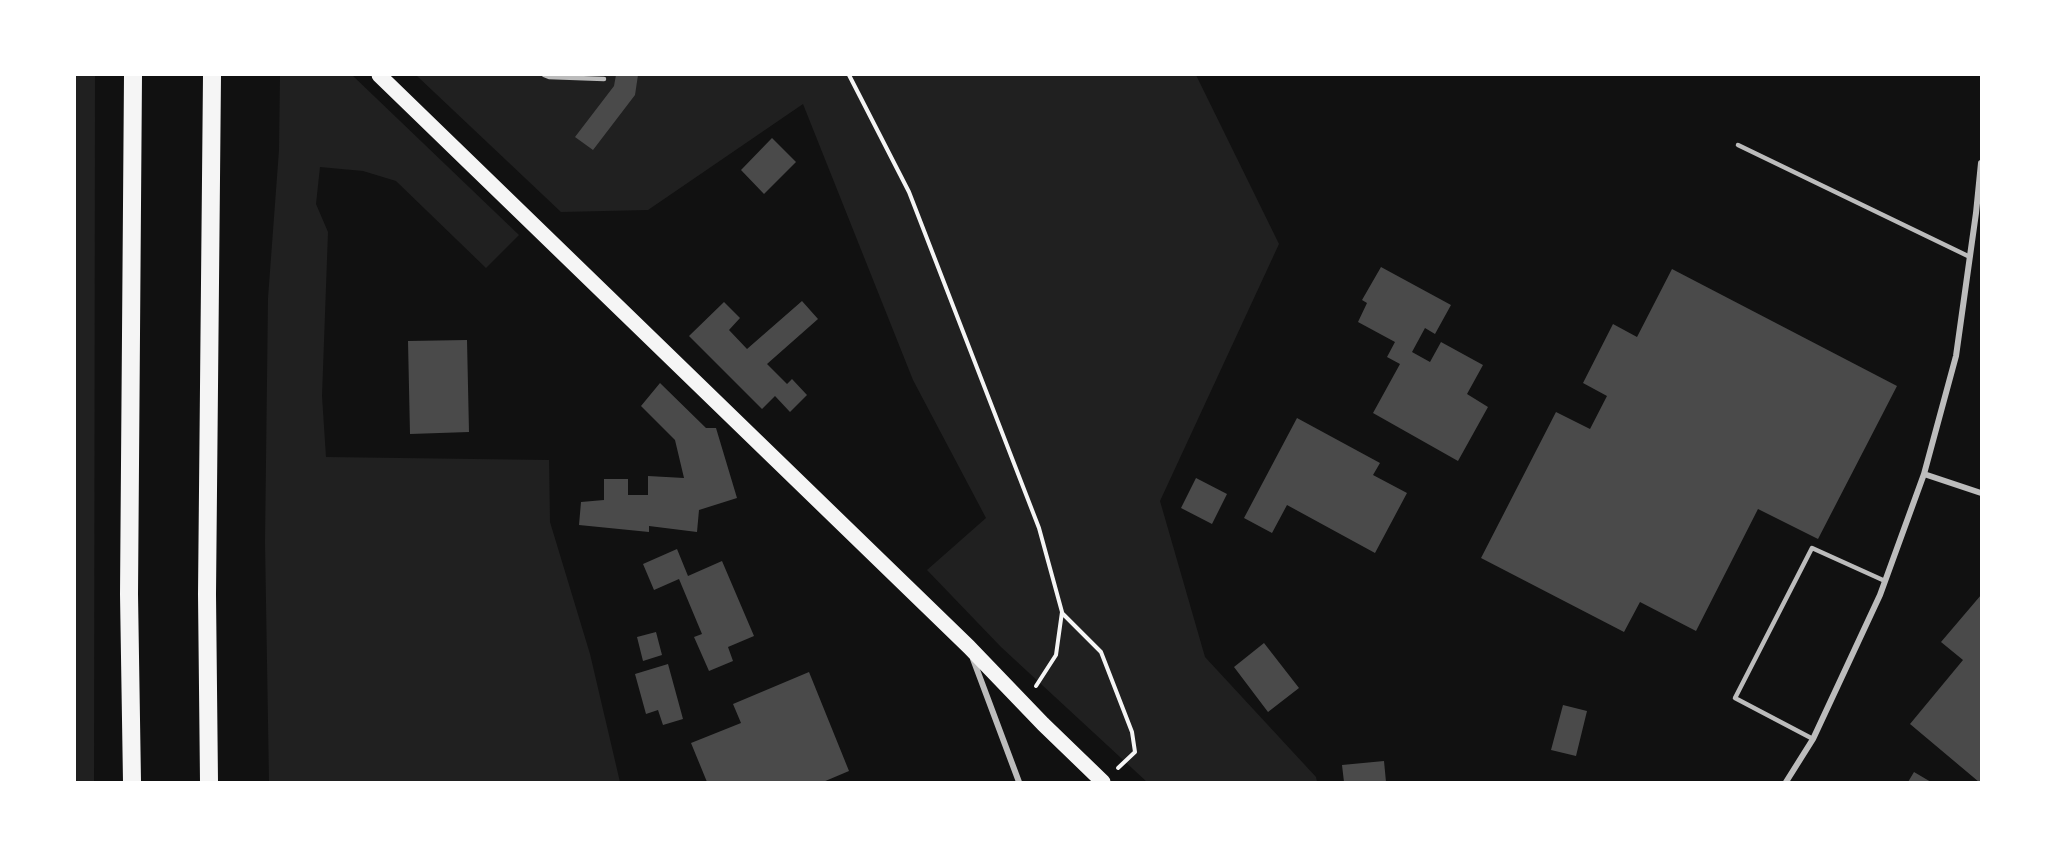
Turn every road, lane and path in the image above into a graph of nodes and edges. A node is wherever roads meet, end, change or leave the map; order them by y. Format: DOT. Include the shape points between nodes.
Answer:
graph roads {
  1 [pos="133,75"];
  2 [pos="212,75"];
  3 [pos="379,75"];
  4 [pos="544,75"];
  5 [pos="849,75"];
  6 [pos="604,79"];
  7 [pos="1738,145"];
  8 [pos="1981,163"];
  9 [pos="1970,257"];
  10 [pos="1924,474"];
  11 [pos="1981,493"];
  12 [pos="1885,581"];
  13 [pos="1062,612"];
  14 [pos="969,647"];
  15 [pos="1024,704"];
  16 [pos="1813,739"];
  17 [pos="1107,778"];
  18 [pos="132,782"];
  19 [pos="209,782"];
  20 [pos="1019,782"];
  21 [pos="1786,782"];
  1 -- 18 [label="highway" via="129,570"];
  2 -- 19 [label="highway"];
  3 -- 14 [label="main road"];
  4 -- 6 [label="lane"];
  5 -- 13 [label="path" via="909,192 1039,528"];
  7 -- 9 [label="lane"];
  8 -- 9 [label="street"];
  9 -- 10 [label="street" via="1956,356"];
  10 -- 11 [label="street"];
  10 -- 12 [label="street"];
  12 -- 16 [label="street"];
  12 -- 16 [label="lane" via="1812,548 1735,698"];
  13 -- 15 [label="path" via="1056,655"];
  13 -- 17 [label="path" via="1101,652 1132,732 1134,752"];
  14 -- 15 [label="main road"];
  14 -- 20 [label="street"];
  15 -- 17 [label="main road"];
  16 -- 21 [label="street"];
}
